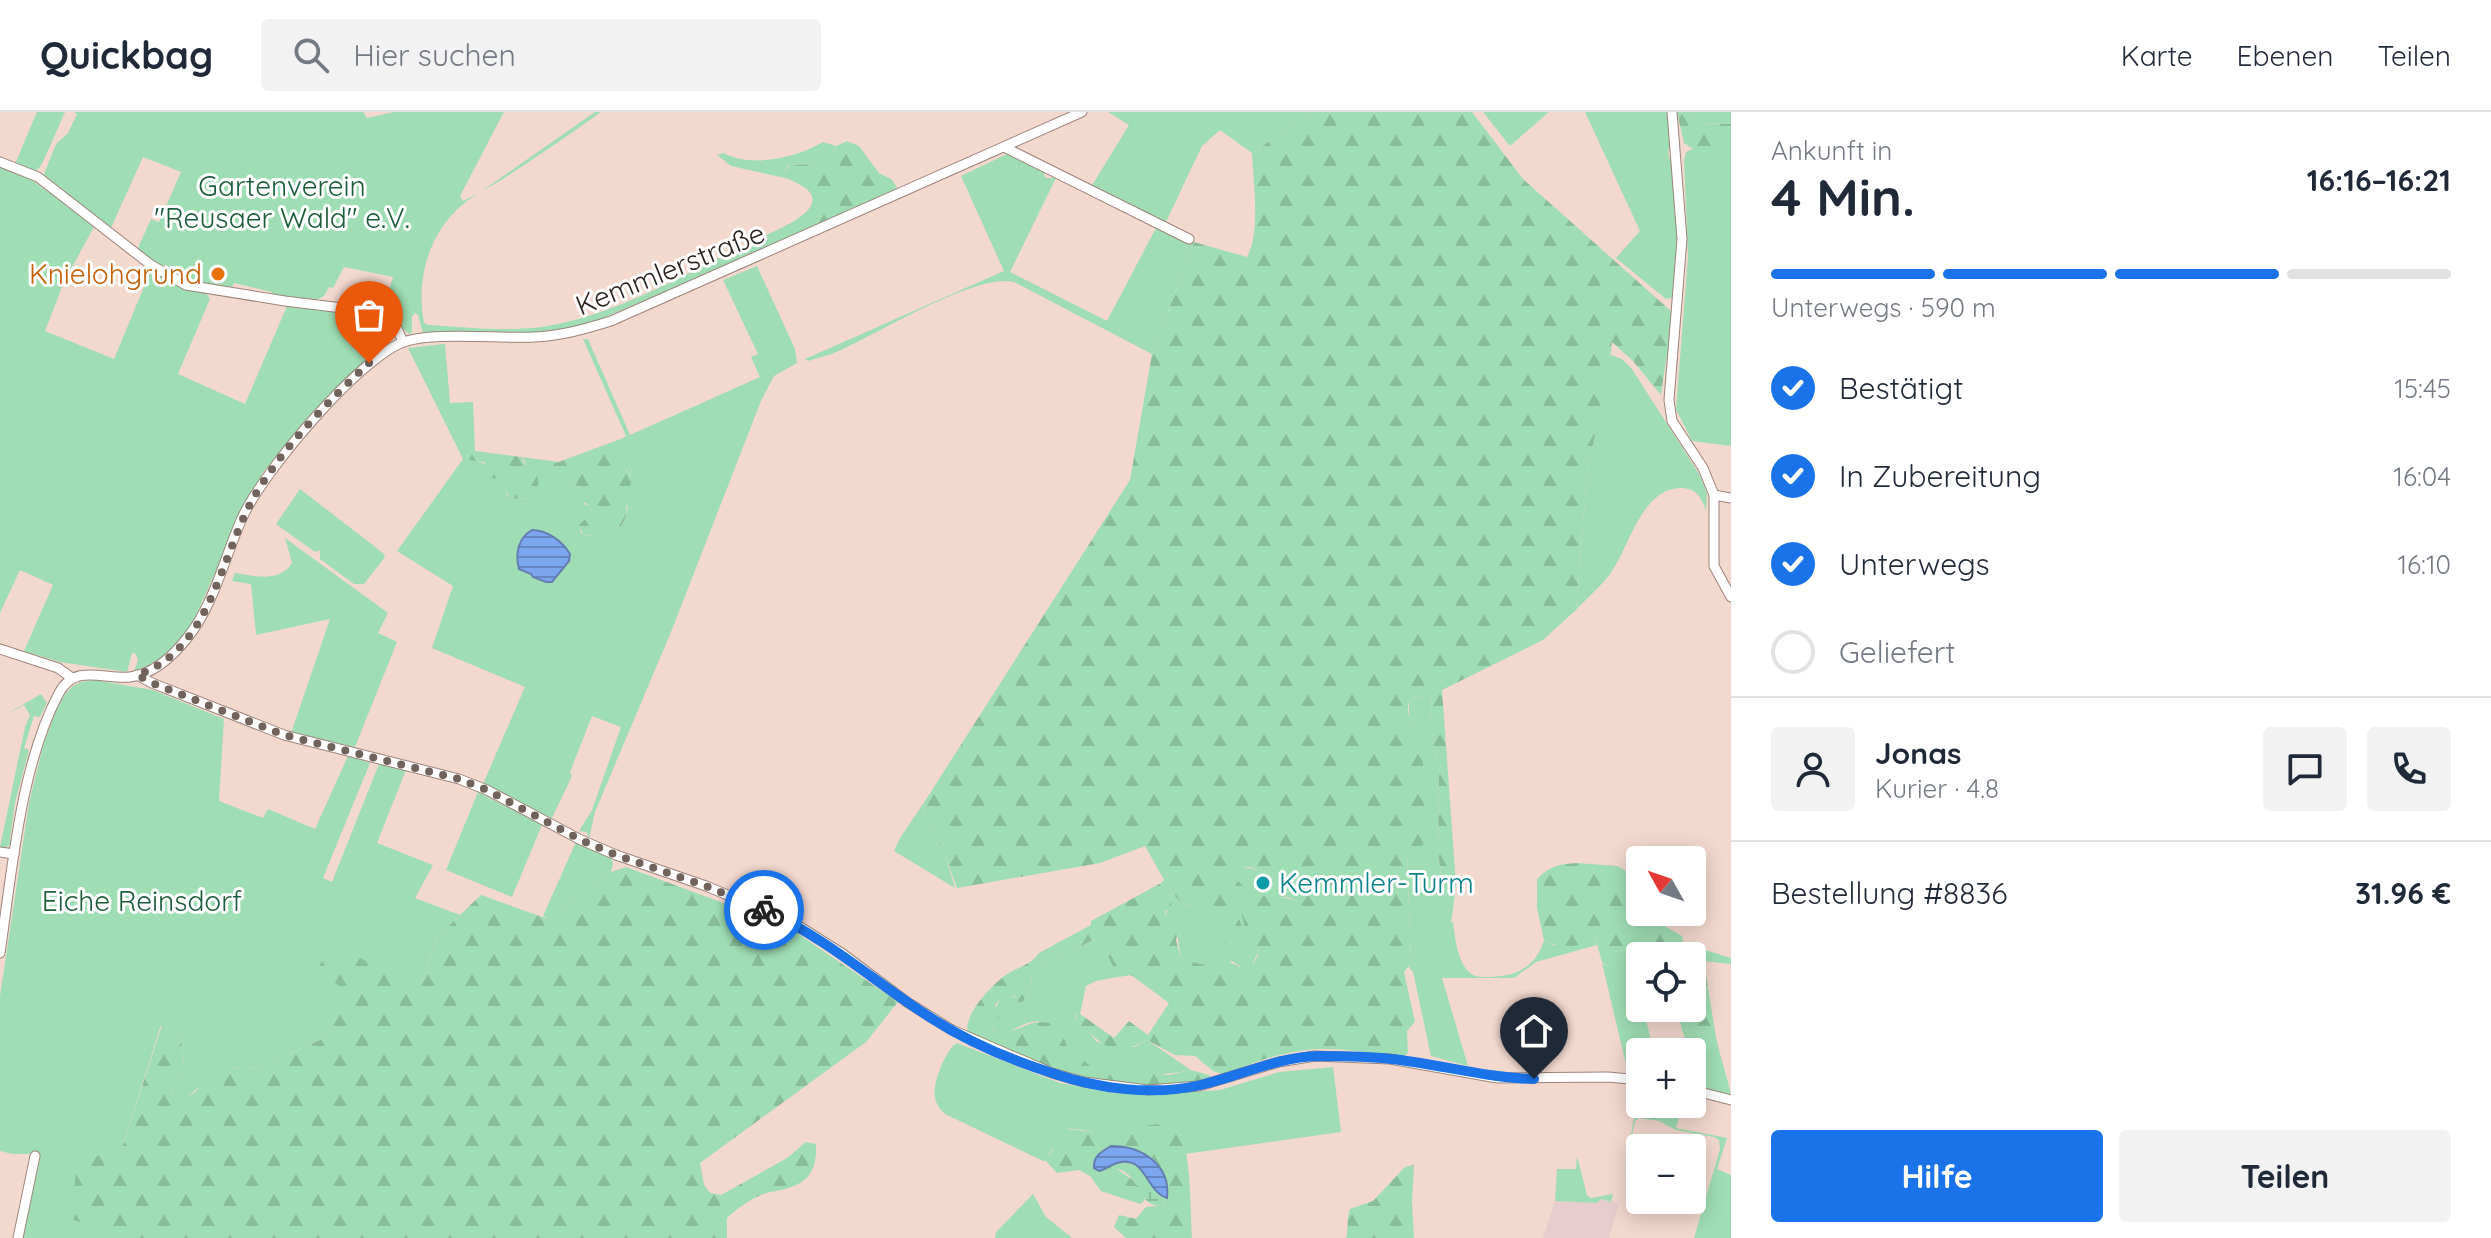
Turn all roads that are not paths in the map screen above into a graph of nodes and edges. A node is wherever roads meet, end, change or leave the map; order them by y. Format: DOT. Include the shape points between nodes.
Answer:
graph roads {
  1 [pos="1082,112"];
  2 [pos="1672,112"];
  3 [pos="1004,147"];
  4 [pos="0,162"];
  5 [pos="1189,239"];
  6 [pos="403,342"];
  7 [pos="1714,495"];
  8 [pos="1731,498"];
  9 [pos="1731,597"];
  10 [pos="0,649"];
  11 [pos="137,675"];
  12 [pos="72,678"];
  13 [pos="0,852"];
  14 [pos="14,854"];
  15 [pos="0,953"];
  16 [pos="1626,1079"];
  17 [pos="1706,1094"];
  18 [pos="1731,1100"];
  19 [pos="35,1156"];
  20 [pos="18,1238"];
  1 -- 3 [label="street, Kemmlerstraße"];
  2 -- 7 [label="street" via="1682,239 1669,400 1672,421"];
  3 -- 5 [label="street"];
  3 -- 6 [label="street, Kemmlerstraße" via="587,329 533,337"];
  4 -- 6 [label="street" via="38,177 151,265 186,285 383,313"];
  6 -- 11 [label="street, Kemmlerstraße" via="355,377 275,466 244,514 192,632 171,656"];
  7 -- 8 [label="street"];
  7 -- 9 [label="street" via="1714,566"];
  10 -- 12 [label="street" via="58,668"];
  11 -- 12 [label="street, Kemmlerstraße"];
  11 -- 16 [label="street" via="284,735 459,779 604,850 794,923 933,1019 1052,1073 1148,1090 1199,1086 1315,1056 1390,1059 1497,1078"];
  12 -- 14 [label="street" via="47,719"];
  13 -- 14 [label="street"];
  14 -- 15 [label="street"];
  17 -- 18 [label="street"];
  19 -- 20 [label="street"];
}
